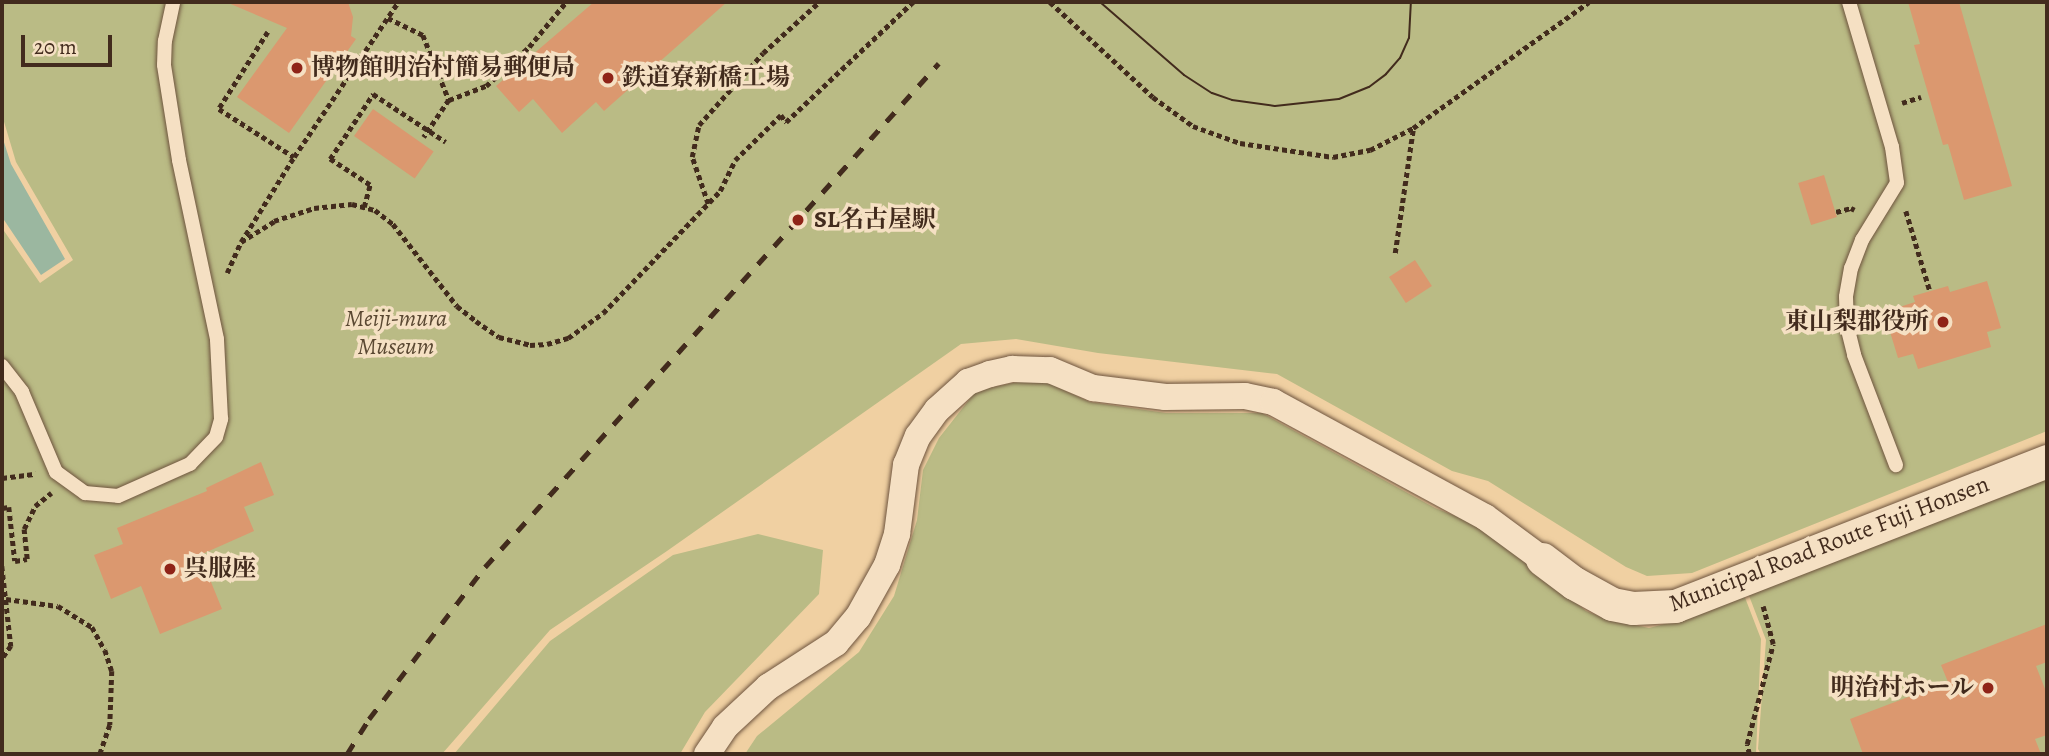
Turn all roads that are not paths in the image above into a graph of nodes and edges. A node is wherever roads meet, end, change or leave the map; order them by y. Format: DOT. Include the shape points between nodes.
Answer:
graph roads {
  1 [pos="173,2"];
  2 [pos="1844,3"];
  3 [pos="2,366"];
  4 [pos="2047,461"];
  5 [pos="1896,466"];
  6 [pos="1542,559"];
  7 [pos="706,754"];
  1 -- 3 [label="lane" via="164,65 179,160 218,339 221,419 216,437 190,464 118,496 85,493 56,472 22,392"];
  2 -- 5 [label="lane" via="1892,147 1898,183 1856,254 1846,311 1854,355"];
  4 -- 6 [label="street, Municipal Road Route Fuji Honsen" via="1675,606 1633,608 1591,594"];
  6 -- 7 [label="street, Municipal Road Route Fuji Honsen" via="1485,517 1273,402 1245,396 1166,397 1093,388 1051,370 1012,369 990,374 968,382 937,410 918,436 906,465 897,534 887,565 858,617 836,642 768,687 725,727"];
}
